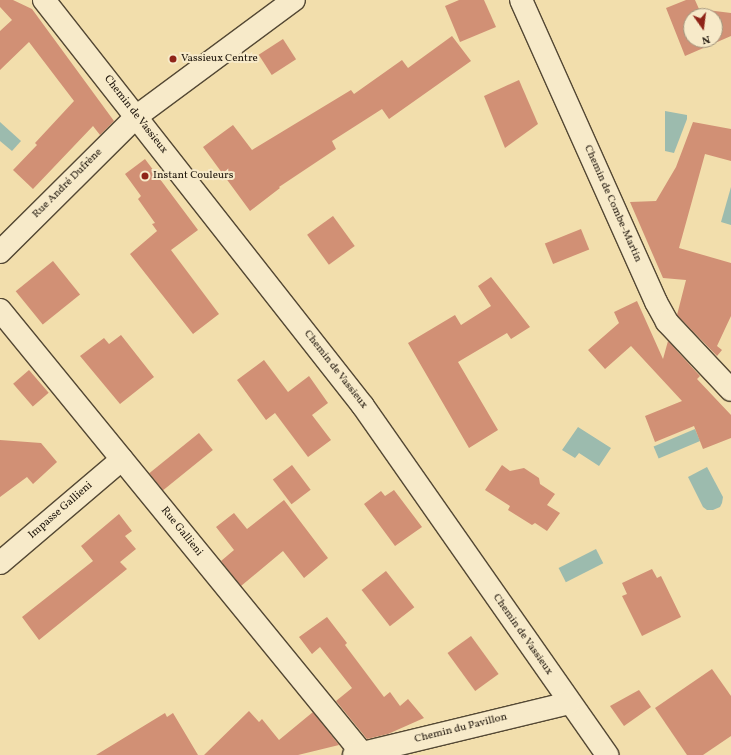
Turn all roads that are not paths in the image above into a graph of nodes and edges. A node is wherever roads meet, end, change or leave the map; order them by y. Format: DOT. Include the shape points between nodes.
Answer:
graph roads {
  1 [pos="44,0"];
  2 [pos="294,0"];
  3 [pos="521,0"];
  4 [pos="136,116"];
  5 [pos="0,252"];
  6 [pos="0,310"];
  7 [pos="731,390"];
  8 [pos="122,459"];
  9 [pos="0,563"];
  10 [pos="569,703"];
  11 [pos="358,754"];
  12 [pos="607,755"];
  1 -- 4 [label="street, Chemin de Vassieux"];
  2 -- 4 [label="street, Rue André Dufrène"];
  3 -- 7 [label="street, Chemin de Combe-Martin" via="667,322"];
  4 -- 5 [label="street, Rue André Dufrène"];
  4 -- 10 [label="street, Chemin de Vassieux" via="363,406"];
  6 -- 8 [label="street, Rue Gallieni"];
  8 -- 9 [label="street, Impasse Gallieni"];
  8 -- 11 [label="street, Rue Gallieni"];
  10 -- 11 [label="street, Chemin du Pavillon"];
  10 -- 12 [label="street, Chemin de Vassieux"];
}
